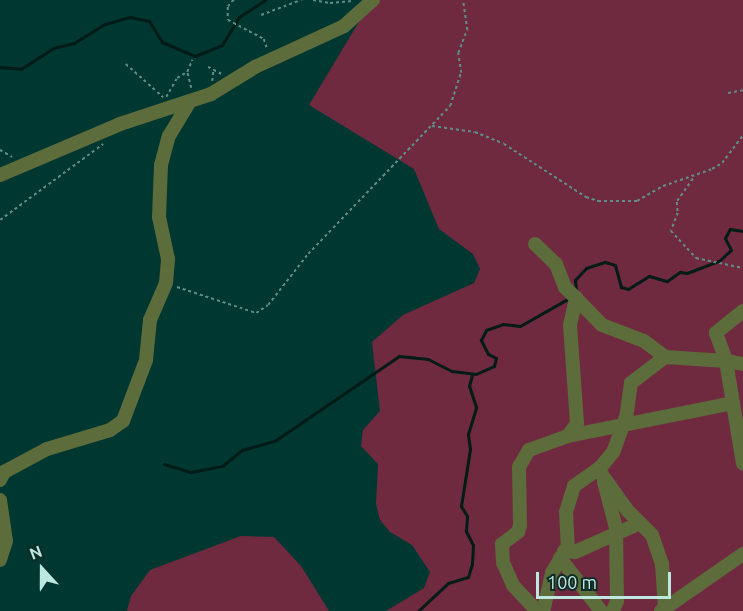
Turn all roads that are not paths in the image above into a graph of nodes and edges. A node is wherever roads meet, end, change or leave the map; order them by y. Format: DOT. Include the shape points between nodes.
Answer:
graph roads {
  1 [pos="374,0"];
  2 [pos="181,102"];
  3 [pos="0,175"];
  4 [pos="535,244"];
  5 [pos="576,298"];
  6 [pos="743,311"];
  7 [pos="665,357"];
  8 [pos="726,361"];
  9 [pos="743,364"];
  10 [pos="733,403"];
  11 [pos="620,426"];
  12 [pos="568,436"];
  13 [pos="743,464"];
  14 [pos="600,473"];
  15 [pos="0,480"];
  16 [pos="0,500"];
  17 [pos="639,523"];
  18 [pos="616,534"];
  19 [pos="743,554"];
  20 [pos="562,555"];
  21 [pos="0,560"];
  22 [pos="606,610"];
  23 [pos="663,610"];
  24 [pos="537,611"];
  25 [pos="543,611"];
  1 -- 2 [label="street" via="344,26"];
  2 -- 3 [label="street"];
  2 -- 15 [label="street" via="160,165 159,217 168,259 166,283 150,320 146,360 123,421 110,430 47,449 4,472"];
  4 -- 5 [label="street" via="556,264 565,287"];
  5 -- 7 [label="street" via="602,325 644,341"];
  5 -- 12 [label="street" via="570,325 577,423"];
  6 -- 8 [label="street" via="721,325 716,333"];
  7 -- 8 [label="street"];
  7 -- 11 [label="street" via="631,383"];
  8 -- 9 [label="street"];
  8 -- 10 [label="street"];
  10 -- 11 [label="street"];
  10 -- 13 [label="street"];
  11 -- 12 [label="street"];
  11 -- 14 [label="street" via="613,452"];
  12 -- 24 [label="street" via="529,450 519,467 518,532 502,543 503,563 513,585"];
  14 -- 17 [label="street"];
  14 -- 18 [label="street"];
  14 -- 20 [label="street" via="574,486 566,512 568,546"];
  16 -- 21 [label="street" via="6,540"];
  17 -- 18 [label="street"];
  17 -- 23 [label="street" via="652,535 662,564"];
  18 -- 20 [label="street"];
  18 -- 22 [label="street"];
  19 -- 23 [label="street"];
  20 -- 22 [label="street"];
  20 -- 25 [label="street" via="552,573"];
}
